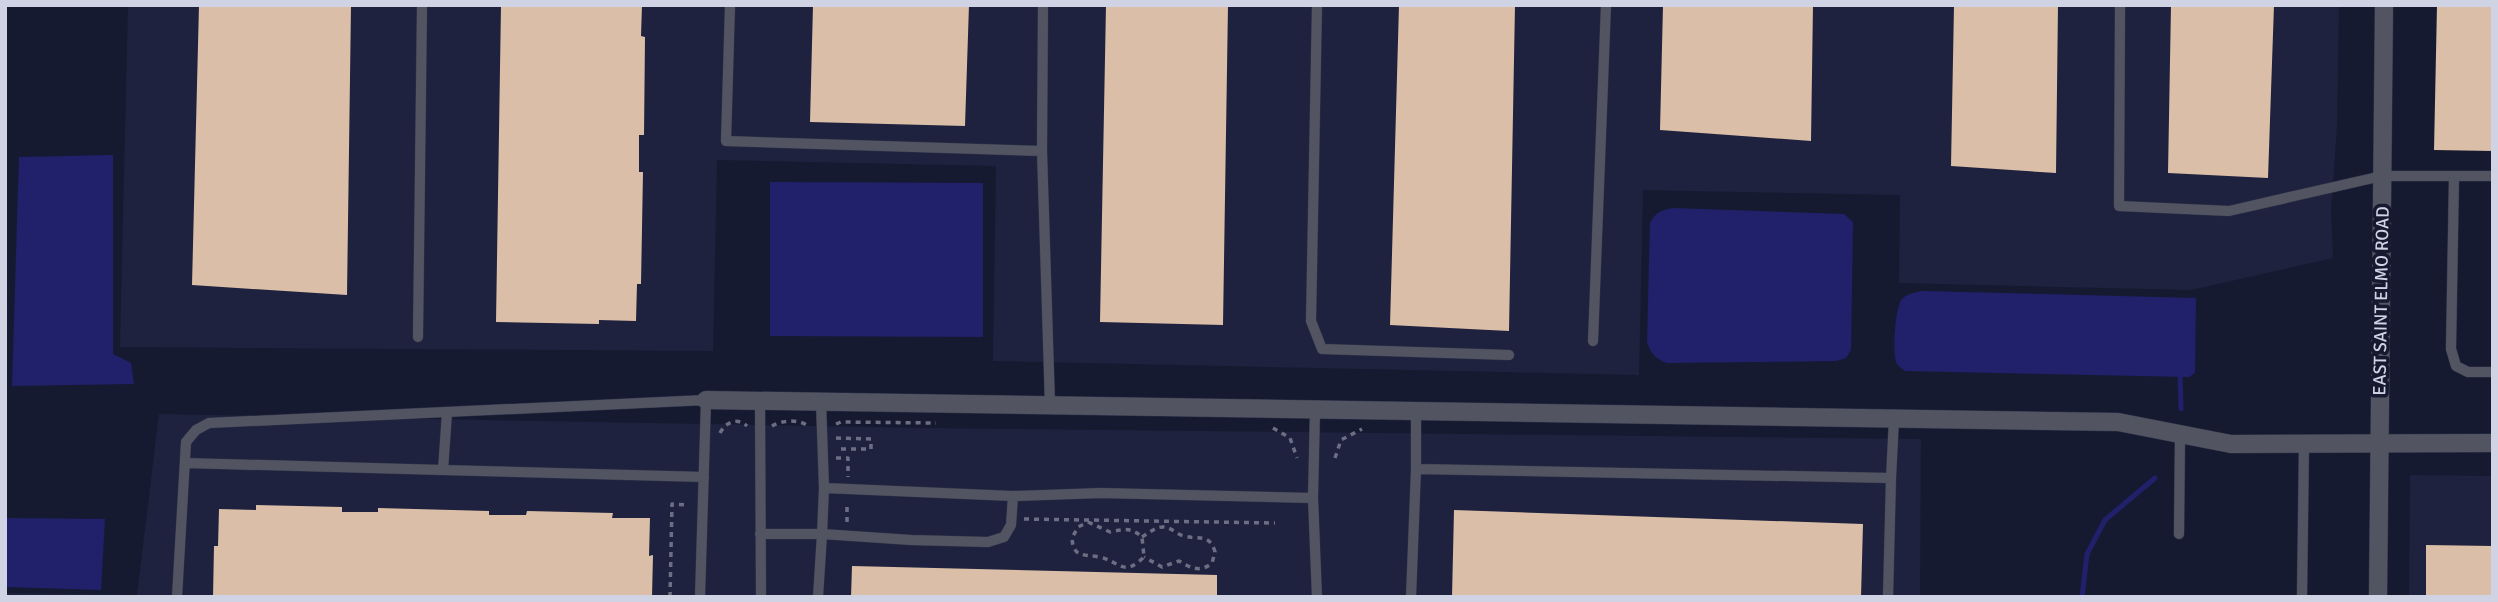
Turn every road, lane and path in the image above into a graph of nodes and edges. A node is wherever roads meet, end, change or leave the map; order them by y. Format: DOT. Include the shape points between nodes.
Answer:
graph roads {
  1 [pos="422,5"];
  2 [pos="730,5"];
  3 [pos="1043,5"];
  4 [pos="1317,5"];
  5 [pos="1606,5"];
  6 [pos="2120,5"];
  7 [pos="2384,5"];
  8 [pos="1042,151"];
  9 [pos="2382,176"];
  10 [pos="2454,176"];
  11 [pos="2493,176"];
  12 [pos="418,337"];
  13 [pos="1593,341"];
  14 [pos="1509,355"];
  15 [pos="2493,372"];
  16 [pos="706,400"];
  17 [pos="760,401"];
  18 [pos="821,402"];
  19 [pos="1050,405"];
  20 [pos="1315,410"];
  21 [pos="1416,411"];
  22 [pos="447,413"];
  23 [pos="1894,419"];
  24 [pos="946,423"];
  25 [pos="1261,427"];
  26 [pos="830,429"];
  27 [pos="1370,429"];
  28 [pos="750,431"];
  29 [pos="770,431"];
  30 [pos="810,431"];
  31 [pos="719,434"];
  32 [pos="2180,434"];
  33 [pos="830,438"];
  34 [pos="2379,442"];
  35 [pos="2304,443"];
  36 [pos="2493,443"];
  37 [pos="1297,458"];
  38 [pos="1335,458"];
  39 [pos="185,463"];
  40 [pos="1416,469"];
  41 [pos="443,470"];
  42 [pos="704,477"];
  43 [pos="1891,478"];
  44 [pos="848,479"];
  45 [pos="824,488"];
  46 [pos="1013,496"];
  47 [pos="1313,498"];
  48 [pos="847,502"];
  49 [pos="686,505"];
  50 [pos="1022,519"];
  51 [pos="1088,522"];
  52 [pos="1275,523"];
  53 [pos="847,527"];
  54 [pos="761,534"];
  55 [pos="822,534"];
  56 [pos="2179,534"];
  57 [pos="1142,537"];
  58 [pos="1144,557"];
  59 [pos="177,597"];
  60 [pos="670,597"];
  61 [pos="700,597"];
  62 [pos="761,597"];
  63 [pos="818,597"];
  64 [pos="1317,597"];
  65 [pos="1411,597"];
  66 [pos="1888,597"];
  67 [pos="2302,597"];
  68 [pos="2378,597"];
  1 -- 12 [label="lane"];
  2 -- 8 [label="lane" via="726,141"];
  3 -- 8 [label="lane"];
  4 -- 14 [label="lane" via="1311,321 1322,349"];
  5 -- 13 [label="lane"];
  6 -- 9 [label="lane" via="2119,206 2229,211"];
  7 -- 9 [label="street, EAST SAINT ELMO ROAD"];
  8 -- 19 [label="lane"];
  9 -- 10 [label="lane"];
  9 -- 34 [label="street, EAST SAINT ELMO ROAD"];
  10 -- 11 [label="lane"];
  10 -- 15 [label="lane" via="2451,349 2456,366 2468,372"];
  16 -- 17 [label="street"];
  16 -- 22 [label="lane"];
  16 -- 42 [label="lane"];
  17 -- 18 [label="street"];
  17 -- 54 [label="lane"];
  18 -- 19 [label="street"];
  18 -- 45 [label="lane"];
  19 -- 20 [label="street"];
  20 -- 21 [label="street"];
  20 -- 47 [label="lane"];
  21 -- 23 [label="street"];
  21 -- 40 [label="lane"];
  22 -- 39 [label="lane" via="209,423 186,442"];
  22 -- 41 [label="lane"];
  23 -- 32 [label="street" via="2118,422"];
  23 -- 43 [label="lane"];
  24 -- 26 [label="path" via="841,422"];
  25 -- 37 [label="path" via="1275,428 1290,438"];
  27 -- 38 [label="path" via="1345,436"];
  28 -- 31 [label="path" via="745,423 732,421"];
  29 -- 30 [label="path" via="780,422 800,422"];
  32 -- 35 [label="street" via="2231,444"];
  32 -- 56 [label="lane"];
  33 -- 44 [label="path" via="871,439 871,449 835,449 835,458 848,458"];
  34 -- 35 [label="street"];
  34 -- 36 [label="street"];
  34 -- 68 [label="street, EAST SAINT ELMO ROAD"];
  35 -- 67 [label="lane"];
  39 -- 41 [label="lane"];
  39 -- 59 [label="lane"];
  40 -- 43 [label="lane"];
  40 -- 65 [label="lane"];
  41 -- 42 [label="lane"];
  42 -- 61 [label="lane"];
  43 -- 66 [label="lane"];
  45 -- 46 [label="lane"];
  45 -- 55 [label="lane"];
  46 -- 47 [label="lane" via="1101,493"];
  46 -- 55 [label="lane" via="1011,525 1004,537 988,542"];
  47 -- 64 [label="lane"];
  48 -- 53 [label="path"];
  49 -- 60 [label="path" via="672,504"];
  50 -- 51 [label="path"];
  51 -- 52 [label="path"];
  51 -- 57 [label="path" via="1110,532 1130,528"];
  51 -- 58 [label="path" via="1078,527 1072,538 1080,555 1102,557 1122,567"];
  54 -- 55 [label="lane"];
  54 -- 62 [label="lane"];
  55 -- 63 [label="lane"];
  57 -- 58 [label="path"];
  57 -- 58 [label="path" via="1165,527 1185,537 1203,537 1215,552 1212,563 1201,569 1179,561 1162,567"];
}
